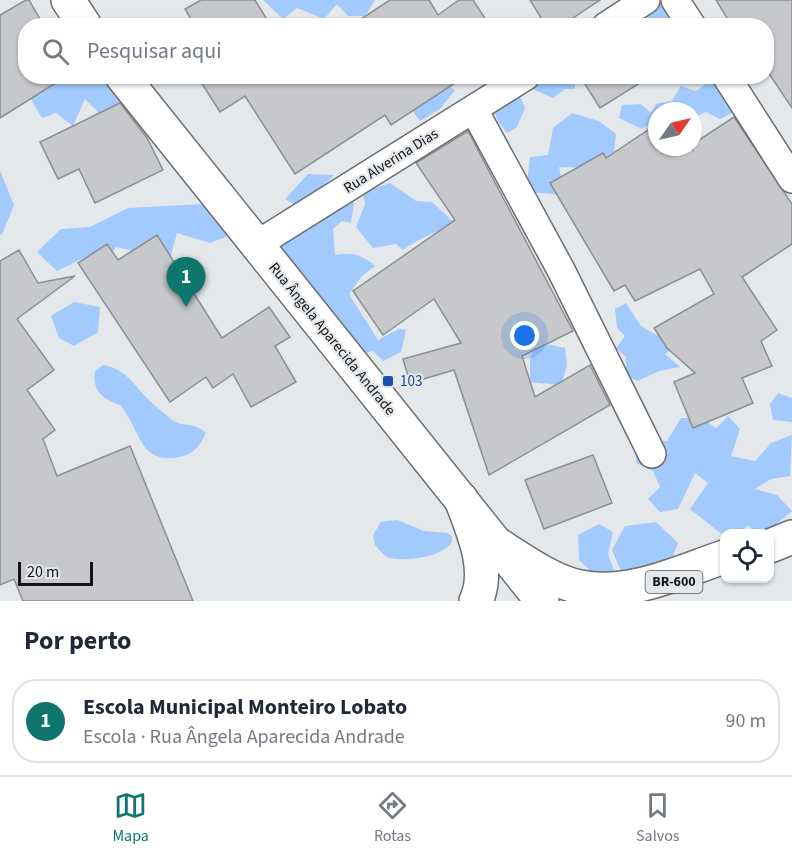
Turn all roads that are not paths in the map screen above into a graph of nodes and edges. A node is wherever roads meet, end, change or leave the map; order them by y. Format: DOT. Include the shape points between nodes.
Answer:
graph roads {
  1 [pos="68,0"];
  2 [pos="645,0"];
  3 [pos="675,0"];
  4 [pos="80,18"];
  5 [pos="618,18"];
  6 [pos="687,18"];
  7 [pos="128,84"];
  8 [pos="514,84"];
  9 [pos="731,84"];
  10 [pos="474,110"];
  11 [pos="792,179"];
  12 [pos="256,245"];
  13 [pos="652,454"];
  14 [pos="461,499"];
  15 [pos="792,537"];
  16 [pos="494,542"];
  17 [pos="774,544"];
  18 [pos="720,558"];
  19 [pos="720,565"];
  20 [pos="476,601"];
  21 [pos="542,601"];
  22 [pos="624,601"];
  1 -- 4 [label="street"];
  2 -- 5 [label="street"];
  3 -- 6 [label="street"];
  7 -- 12 [label="street, Rua Ângela Aparecida Andrade"];
  8 -- 10 [label="street, Rua Alverina Dias"];
  9 -- 11 [label="street"];
  10 -- 12 [label="street, Rua Alverina Dias"];
  10 -- 13 [label="street" via="561,270"];
  12 -- 14 [label="street, Rua Ângela Aparecida Andrade"];
  14 -- 16 [label="street, Rua Ângela Aparecida Andrade"];
  14 -- 20 [label="street" via="482,569"];
  15 -- 17 [label="street"];
  16 -- 18 [label="street" via="534,567 579,587 622,590"];
  16 -- 21 [label="street, Rua Ângela Aparecida Andrade"];
  19 -- 22 [label="street, BR-600"];
}
